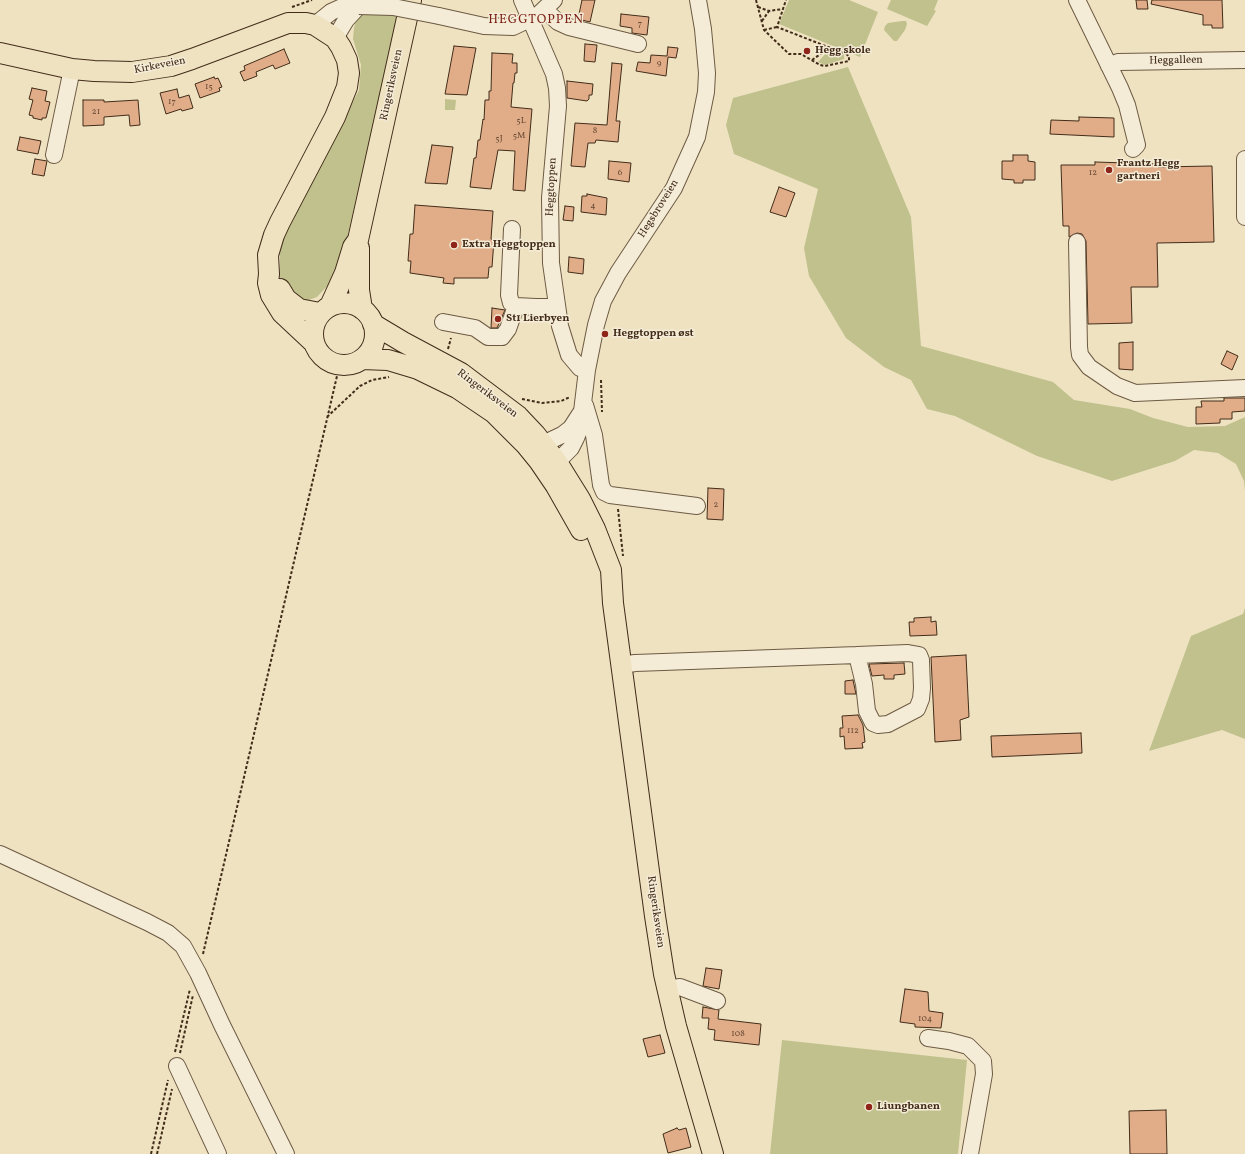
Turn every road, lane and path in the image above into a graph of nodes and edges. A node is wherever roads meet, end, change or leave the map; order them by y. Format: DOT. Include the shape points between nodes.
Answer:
graph roads {
  1 [pos="312,0"];
  2 [pos="411,0"];
  3 [pos="522,0"];
  4 [pos="698,0"];
  5 [pos="756,0"];
  6 [pos="786,0"];
  7 [pos="1077,0"];
  8 [pos="550,5"];
  9 [pos="331,6"];
  10 [pos="359,6"];
  11 [pos="758,7"];
  12 [pos="290,8"];
  13 [pos="783,9"];
  14 [pos="769,11"];
  15 [pos="531,20"];
  16 [pos="762,21"];
  17 [pos="315,25"];
  18 [pos="777,27"];
  19 [pos="764,30"];
  20 [pos="335,38"];
  21 [pos="638,44"];
  22 [pos="829,48"];
  23 [pos="0,53"];
  24 [pos="812,60"];
  25 [pos="1245,60"];
  26 [pos="1109,66"];
  27 [pos="72,69"];
  28 [pos="1133,149"];
  29 [pos="54,155"];
  30 [pos="1245,160"];
  31 [pos="1245,217"];
  32 [pos="512,229"];
  33 [pos="358,240"];
  34 [pos="1077,242"];
  35 [pos="269,274"];
  36 [pos="516,306"];
  37 [pos="556,306"];
  38 [pos="325,309"];
  39 [pos="368,316"];
  40 [pos="448,323"];
  41 [pos="314,343"];
  42 [pos="362,359"];
  43 [pos="448,360"];
  44 [pos="335,364"];
  45 [pos="594,372"];
  46 [pos="391,377"];
  47 [pos="1245,388"];
  48 [pos="522,398"];
  49 [pos="579,403"];
  50 [pos="603,416"];
  51 [pos="326,417"];
  52 [pos="546,455"];
  53 [pos="615,494"];
  54 [pos="698,506"];
  55 [pos="624,563"];
  56 [pos="857,655"];
  57 [pos="622,665"];
  58 [pos="0,854"];
  59 [pos="202,956"];
  60 [pos="668,989"];
  61 [pos="717,1001"];
  62 [pos="928,1038"];
  63 [pos="177,1066"];
  64 [pos="218,1154"];
  65 [pos="286,1154"];
  66 [pos="713,1154"];
  67 [pos="970,1154"];
  1 -- 12 [label="path"];
  2 -- 33 [label="main road, Ringeriksveien"];
  3 -- 15 [label="street, Heggtoppen"];
  4 -- 45 [label="street, Hegsbroveien" via="707,72 706,92 697,137 674,188 618,273 603,301 595,328"];
  5 -- 11 [label="path"];
  6 -- 13 [label="path"];
  7 -- 26 [label="street"];
  8 -- 15 [label="street"];
  8 -- 21 [label="street" via="558,22 569,27"];
  9 -- 10 [label="street"];
  9 -- 17 [label="street"];
  10 -- 15 [label="street, bridge" via="393,7 484,26 513,27"];
  10 -- 20 [label="street"];
  11 -- 14 [label="path"];
  11 -- 16 [label="path"];
  13 -- 14 [label="path"];
  13 -- 18 [label="path"];
  14 -- 16 [label="path"];
  15 -- 37 [label="street, Heggtoppen" via="554,74 557,88 558,106 550,198 551,262"];
  16 -- 19 [label="path"];
  17 -- 20 [label="main road, Kirkeveien"];
  17 -- 27 [label="main road, Kirkeveien" via="296,22 282,24 192,59 152,69 120,72"];
  18 -- 19 [label="path"];
  18 -- 22 [label="path"];
  19 -- 24 [label="path" via="789,54 801,54"];
  20 -- 35 [label="main road, Kirkeveien" via="347,60 348,87 274,235 268,255"];
  22 -- 24 [label="path"];
  22 -- 24 [label="path" via="849,56 849,61 825,66"];
  23 -- 27 [label="main road, Kirkeveien"];
  25 -- 26 [label="street, Heggalleen" via="1118,62"];
  26 -- 28 [label="street" via="1127,105 1136,145"];
  27 -- 29 [label="street"];
  30 -- 31 [label="street"];
  32 -- 36 [label="street" via="509,295 511,303"];
  33 -- 38 [label="main road, Ringeriksveien" via="353,247 345,273"];
  33 -- 39 [label="main road, Ringeriksveien" via="359,290"];
  34 -- 47 [label="street" via="1079,347 1080,355 1089,368 1135,394"];
  35 -- 38 [label="main road" via="292,305 299,309"];
  35 -- 41 [label="main road, Kirkeveien" via="271,295 279,308"];
  36 -- 37 [label="street"];
  36 -- 40 [label="street" via="508,329 502,336 488,337 475,328"];
  37 -- 45 [label="street, Heggtoppen" via="567,350 580,368"];
  38 -- 39 [label="main road" via="345,302 353,304"];
  38 -- 41 [label="main road" via="313,327"];
  39 -- 42 [label="main road" via="375,336 373,344"];
  39 -- 43 [label="main road, Ringeriksveien" via="403,342"];
  40 -- 43 [label="path"];
  41 -- 44 [label="main road" via="322,356"];
  42 -- 44 [label="main road" via="351,364"];
  42 -- 52 [label="main road, Ringeriksveien" via="396,362 418,369 457,388 477,400"];
  43 -- 52 [label="main road, Ringeriksveien" via="518,416"];
  44 -- 51 [label="path" via="336,376"];
  45 -- 49 [label="street, Hegsbroveien"];
  45 -- 50 [label="path"];
  46 -- 51 [label="path" via="372,380 360,386"];
  48 -- 49 [label="path" via="535,402"];
  49 -- 52 [label="street, Hegsbroveien" via="571,428 562,434"];
  49 -- 52 [label="street, Hegsbroveien" via="580,428 571,448"];
  49 -- 53 [label="street" via="594,435 601,485 604,492"];
  51 -- 59 [label="path"];
  52 -- 57 [label="main road, Ringeriksveien" via="556,486 584,534 613,603"];
  53 -- 54 [label="street"];
  53 -- 55 [label="path"];
  56 -- 56 [label="street" via="919,655 922,688 917,709 888,724 873,723 867,711"];
  56 -- 57 [label="street" via="635,662"];
  57 -- 60 [label="main road, Ringeriksveien" via="655,916"];
  58 -- 65 [label="street" via="147,922 168,933 183,946"];
  60 -- 61 [label="street" via="680,987"];
  60 -- 66 [label="main road, Ringeriksveien" via="689,1074"];
  62 -- 67 [label="street" via="968,1046 983,1061 984,1074"];
  63 -- 64 [label="street"];
}
